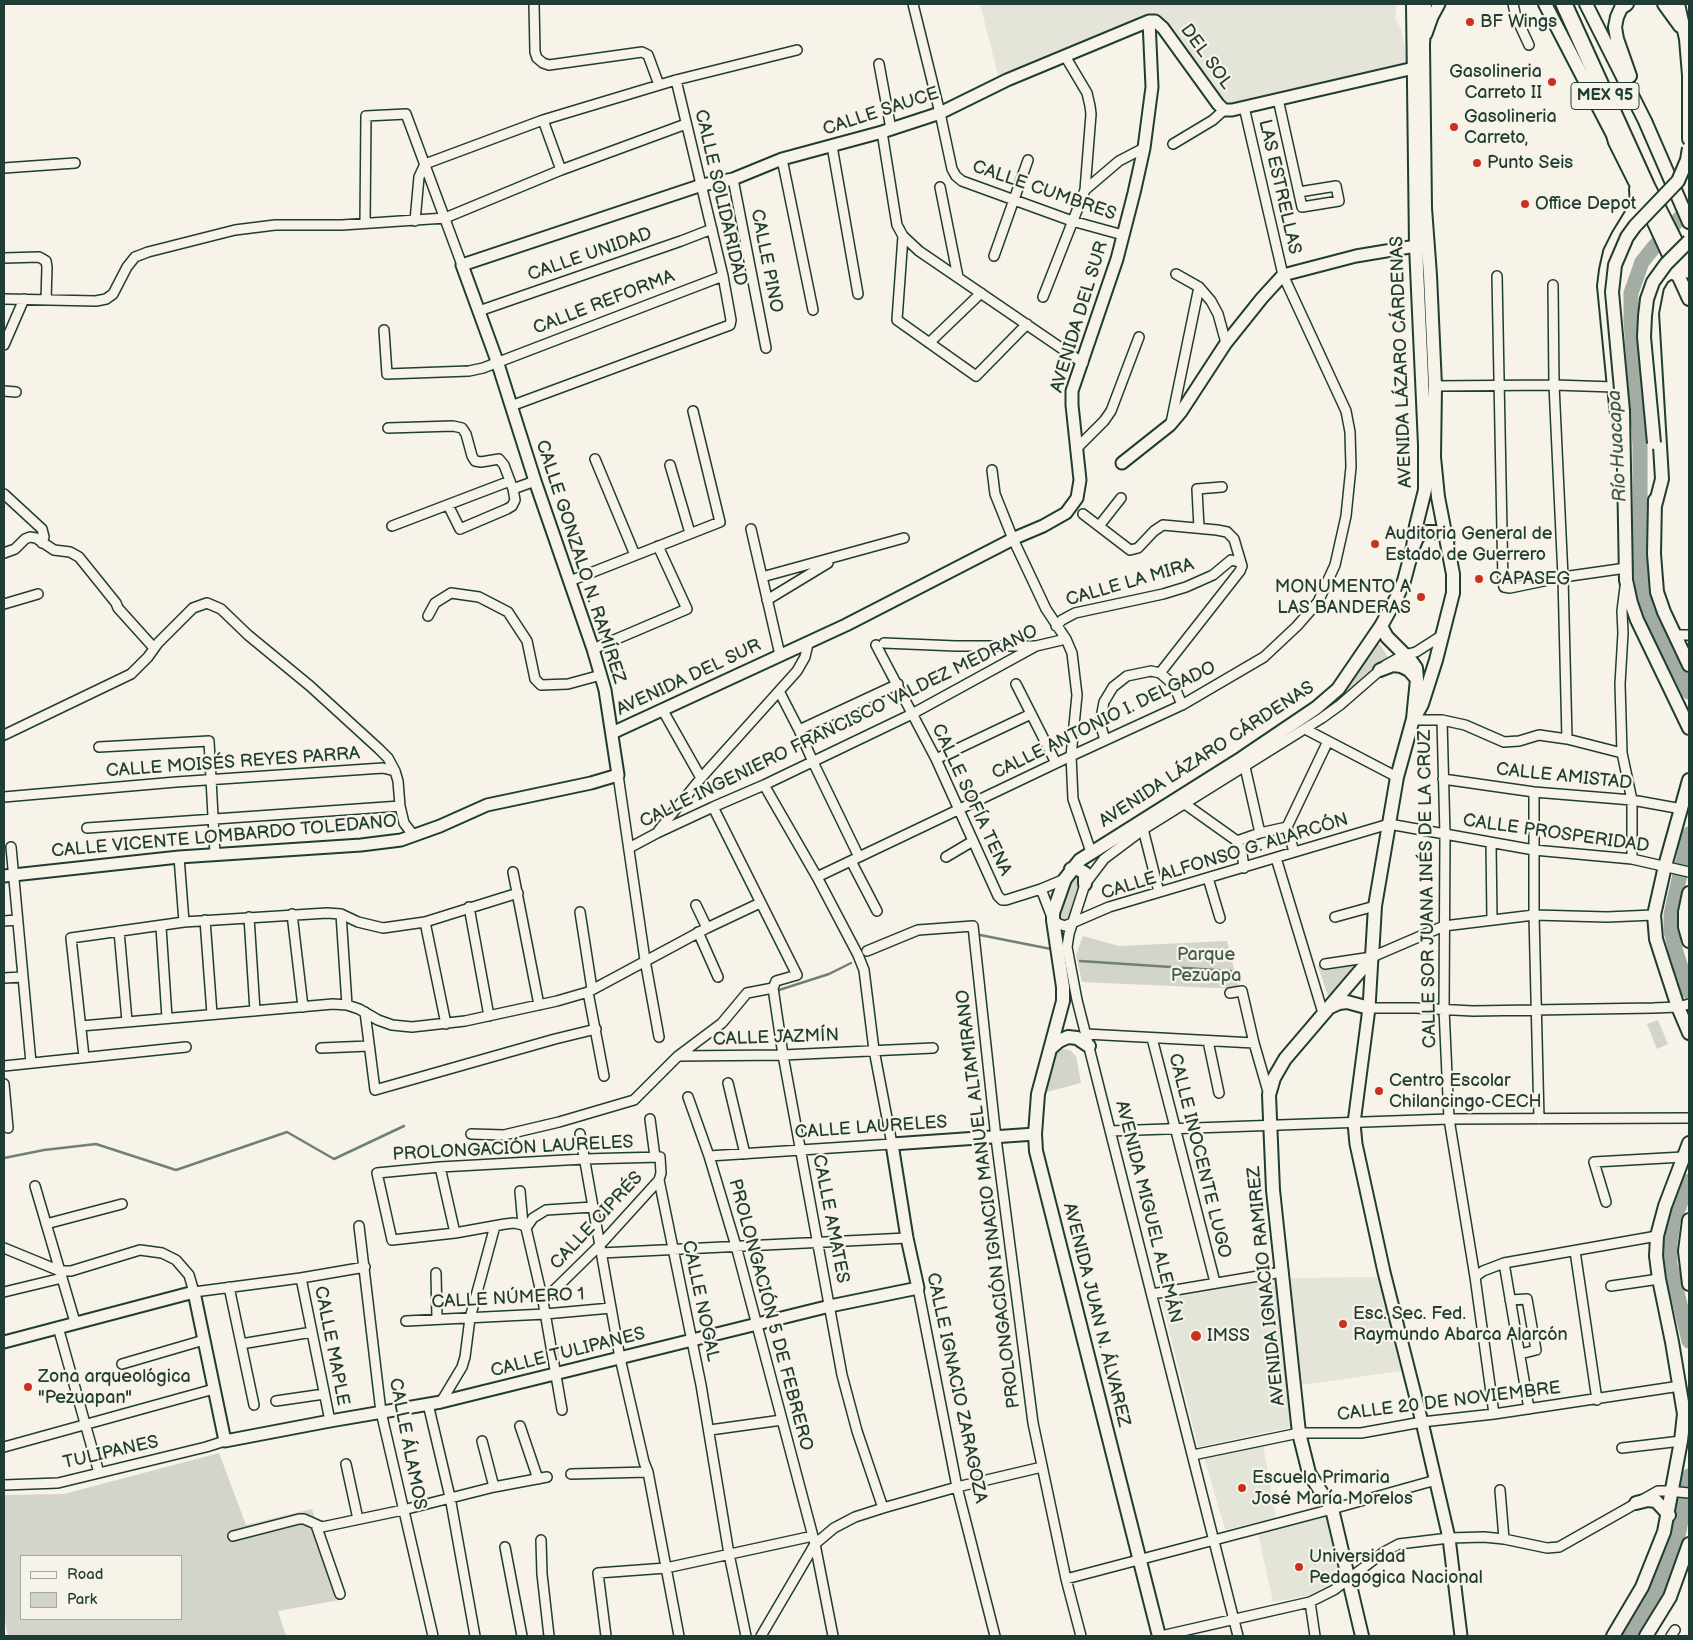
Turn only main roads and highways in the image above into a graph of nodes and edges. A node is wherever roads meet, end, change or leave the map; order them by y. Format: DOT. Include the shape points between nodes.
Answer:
graph roads {
  1 [pos="1413,4"];
  2 [pos="1425,4"];
  3 [pos="1545,4"];
  4 [pos="1564,4"];
  5 [pos="1571,4"];
  6 [pos="1586,4"];
  7 [pos="1626,4"];
  8 [pos="1664,4"];
  9 [pos="1678,4"];
  10 [pos="1685,36"];
  11 [pos="1611,107"];
  12 [pos="1645,121"];
  13 [pos="1613,135"];
  14 [pos="1689,139"];
  15 [pos="1689,148"];
  16 [pos="1644,186"];
  17 [pos="1689,222"];
  18 [pos="1689,241"];
  19 [pos="1684,266"];
  20 [pos="1689,299"];
  21 [pos="1623,433"];
  22 [pos="1655,506"];
  23 [pos="1448,539"];
  24 [pos="1413,547"];
  25 [pos="1381,626"];
  26 [pos="1689,665"];
  27 [pos="1380,670"];
  28 [pos="1417,679"];
  29 [pos="1413,720"];
  30 [pos="1689,728"];
  31 [pos="1689,780"];
  32 [pos="1068,874"];
  33 [pos="1085,884"];
  34 [pos="1689,893"];
  35 [pos="1689,941"];
  36 [pos="1684,1005"];
  37 [pos="1368,1008"];
  38 [pos="1325,1010"];
  39 [pos="1689,1034"];
  40 [pos="1087,1040"];
  41 [pos="1051,1048"];
  42 [pos="1689,1143"];
  43 [pos="1689,1220"];
  44 [pos="1689,1284"];
  45 [pos="1636,1503"];
  46 [pos="1669,1515"];
  47 [pos="1689,1544"];
  48 [pos="1160,1636"];
  49 [pos="1362,1636"];
  50 [pos="1613,1636"];
  51 [pos="1646,1636"];
  1 -- 24 [label="main road, AVENIDA LÁZARO CÁRDENAS" via="1416,246 1425,445 1425,490"];
  2 -- 23 [label="main road, AVENIDA LÁZARO CÁRDENAS" via="1426,208 1435,476"];
  3 -- 13 [label="main road"];
  4 -- 11 [label="highway, MEX 95"];
  5 -- 16 [label="highway, MEX 95"];
  6 -- 12 [label="main road"];
  7 -- 12 [label="main road" via="1616,17 1615,27"];
  8 -- 10 [label="main road"];
  9 -- 10 [label="main road"];
  10 -- 14 [label="main road"];
  11 -- 13 [label="highway"];
  11 -- 16 [label="highway, MEX 95"];
  12 -- 17 [label="main road"];
  13 -- 16 [label="main road"];
  15 -- 21 [label="main road, bridge" via="1678,181 1626,237 1615,265 1612,292"];
  16 -- 19 [label="highway, MEX 95, bridge"];
  16 -- 21 [label="main road" via="1610,252 1604,286 1617,414"];
  18 -- 22 [label="main road, bridge" via="1666,264 1654,282 1646,308 1644,338 1654,443"];
  19 -- 20 [label="main road"];
  19 -- 22 [label="main road" via="1663,277 1657,287 1652,313 1662,479"];
  21 -- 30 [label="main road" via="1626,574 1632,604"];
  22 -- 26 [label="main road" via="1656,584 1664,612"];
  23 -- 24 [label="main road" via="1442,534 1427,532 1417,538"];
  23 -- 29 [label="main road, AVENIDA LÁZARO CÁRDENAS" via="1453,593 1436,660 1422,704"];
  24 -- 25 [label="main road, AVENIDA LÁZARO CÁRDENAS" via="1404,581"];
  25 -- 28 [label="main road" via="1416,668"];
  25 -- 32 [label="main road, AVENIDA LÁZARO CÁRDENAS" via="1338,689 1316,708 1142,825 1091,852"];
  27 -- 28 [label="main road" via="1401,666"];
  28 -- 29 [label="main road"];
  29 -- 38 [label="main road, AVENIDA IGNACIO RAMIREZ" via="1397,777 1375,906 1372,957"];
  31 -- 36 [label="main road" via="1654,915 1656,939"];
  32 -- 33 [label="main road" via="1076,868 1085,873"];
  32 -- 41 [label="main road, AVENIDA JUAN N. ÁLVAREZ" via="1052,920 1063,1001"];
  34 -- 35 [label="main road" via="1685,927"];
  36 -- 39 [label="main road"];
  37 -- 38 [label="main road" via="1347,1002"];
  38 -- 49 [label="main road, AVENIDA IGNACIO RAMIREZ" via="1285,1059 1274,1078 1269,1095 1272,1190 1299,1432 1309,1473 1332,1509"];
  40 -- 41 [label="main road" via="1068,1036"];
  41 -- 48 [label="main road, AVENIDA JUAN N. ÁLVAREZ" via="1038,1094 1034,1134 1036,1151"];
  42 -- 46 [label="main road" via="1657,1236 1659,1279 1684,1414"];
  43 -- 44 [label="main road" via="1685,1251"];
  45 -- 46 [label="main road" via="1656,1501"];
  46 -- 50 [label="main road" via="1642,1587"];
  47 -- 51 [label="main road" via="1670,1597"];
}
